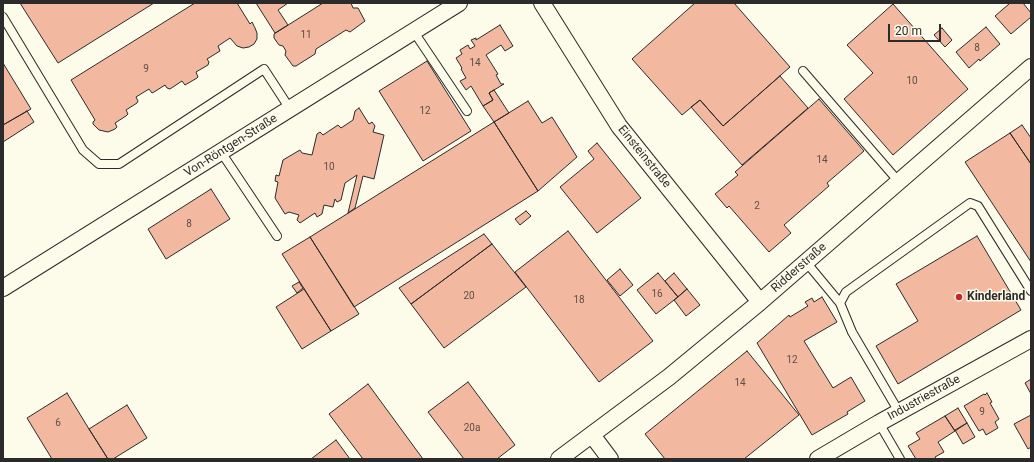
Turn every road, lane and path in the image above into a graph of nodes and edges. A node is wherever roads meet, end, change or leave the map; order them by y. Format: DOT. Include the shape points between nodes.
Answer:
graph roads {
  1 [pos="459,3"];
  2 [pos="542,3"];
  3 [pos="3,18"];
  4 [pos="414,32"];
  5 [pos="1031,68"];
  6 [pos="804,71"];
  7 [pos="290,109"];
  8 [pos="467,111"];
  9 [pos="221,152"];
  10 [pos="899,182"];
  11 [pos="276,236"];
  12 [pos="806,262"];
  13 [pos="3,288"];
  14 [pos="1031,292"];
  15 [pos="760,302"];
  16 [pos="840,303"];
  17 [pos="1031,338"];
  18 [pos="899,412"];
  19 [pos="879,423"];
  20 [pos="592,435"];
  21 [pos="559,459"];
  22 [pos="610,459"];
  23 [pos="818,459"];
  24 [pos="900,459"];
  1 -- 4 [label="street, Von-Röntgen-Straße"];
  2 -- 15 [label="street, Einsteinstraße" via="619,126"];
  3 -- 7 [label="lane" via="83,150 99,164 119,164 264,69"];
  4 -- 7 [label="street, Von-Röntgen-Straße"];
  4 -- 8 [label="lane"];
  5 -- 10 [label="street, Ridderstraße"];
  6 -- 10 [label="lane"];
  7 -- 9 [label="street, Von-Röntgen-Straße"];
  9 -- 11 [label="lane"];
  9 -- 13 [label="street, Von-Röntgen-Straße"];
  10 -- 12 [label="street, Ridderstraße"];
  12 -- 15 [label="street, Ridderstraße"];
  12 -- 16 [label="lane"];
  14 -- 16 [label="lane" via="978,206 970,203 846,292"];
  15 -- 20 [label="street, Ridderstraße" via="669,377"];
  16 -- 18 [label="lane" via="852,332"];
  17 -- 18 [label="street, Industriestraße"];
  18 -- 19 [label="street, Industriestraße"];
  19 -- 23 [label="street, Industriestraße"];
  19 -- 24 [label="lane"];
  20 -- 21 [label="street, Ridderstraße"];
  20 -- 22 [label="street"];
}
